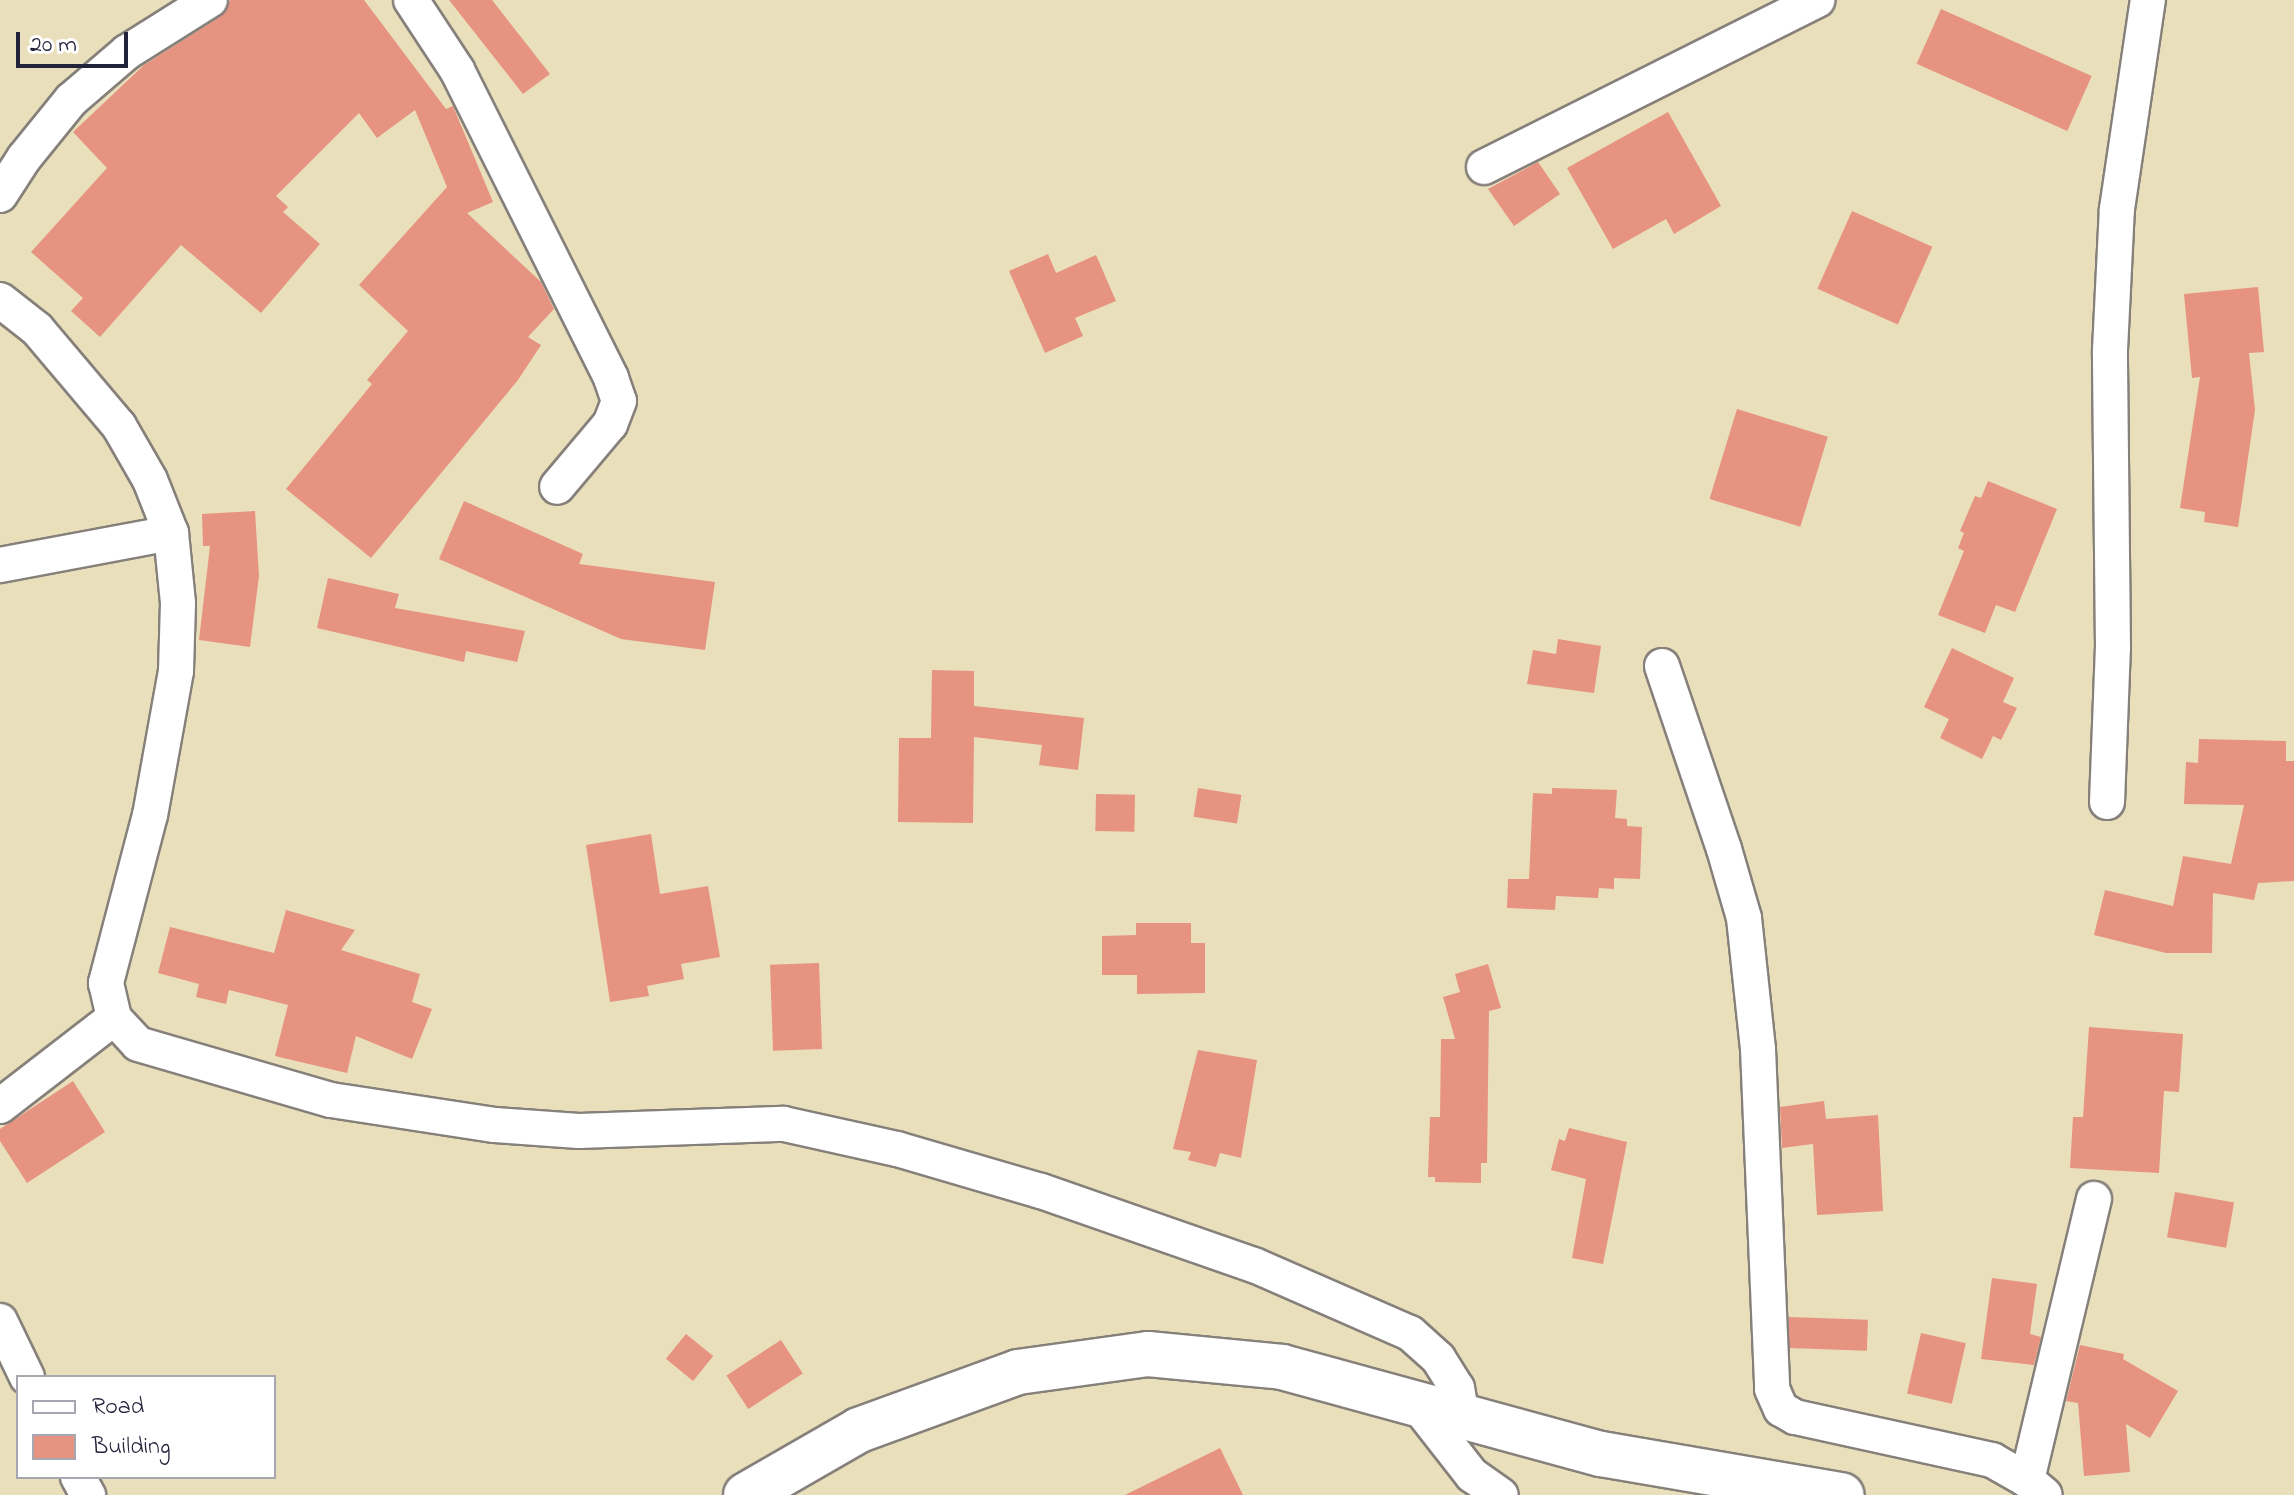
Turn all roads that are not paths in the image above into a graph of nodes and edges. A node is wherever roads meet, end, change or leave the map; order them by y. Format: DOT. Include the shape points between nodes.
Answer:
graph roads {
  1 [pos="210,0"];
  2 [pos="411,0"];
  3 [pos="1818,0"];
  4 [pos="2148,0"];
  5 [pos="1484,167"];
  6 [pos="0,195"];
  7 [pos="0,300"];
  8 [pos="557,487"];
  9 [pos="171,533"];
  10 [pos="0,565"];
  11 [pos="1662,666"];
  12 [pos="2107,802"];
  13 [pos="114,1018"];
  14 [pos="0,1106"];
  15 [pos="2094,1199"];
  16 [pos="0,1321"];
  17 [pos="26,1375"];
  18 [pos="1418,1406"];
  19 [pos="1462,1416"];
  20 [pos="1475,1485"];
  21 [pos="2036,1487"];
  22 [pos="746,1495"];
  23 [pos="1501,1495"];
  24 [pos="1842,1495"];
  1 -- 6 [label="street" via="127,52 71,100"];
  2 -- 8 [label="street" via="457,70 619,401 610,424"];
  3 -- 5 [label="street"];
  4 -- 12 [label="street" via="2117,209 2113,287 2113,633"];
  7 -- 9 [label="street" via="37,329 119,426 150,480"];
  9 -- 10 [label="street"];
  9 -- 13 [label="street" via="178,603 176,671 150,815 106,983"];
  11 -- 21 [label="street" via="1744,918 1758,1049 1772,1389 1781,1409 1795,1417 1992,1460"];
  13 -- 14 [label="street"];
  13 -- 19 [label="street" via="138,1044 331,1100 495,1125 579,1131 784,1124 897,1149 1041,1191 1254,1265 1410,1333 1438,1358 1457,1388"];
  15 -- 21 [label="street"];
  16 -- 17 [label="street"];
  18 -- 19 [label="street"];
  18 -- 20 [label="street"];
  18 -- 22 [label="street" via="1282,1367 1148,1354 1018,1372 859,1430"];
  19 -- 24 [label="street" via="1601,1454"];
  20 -- 23 [label="street"];
}
